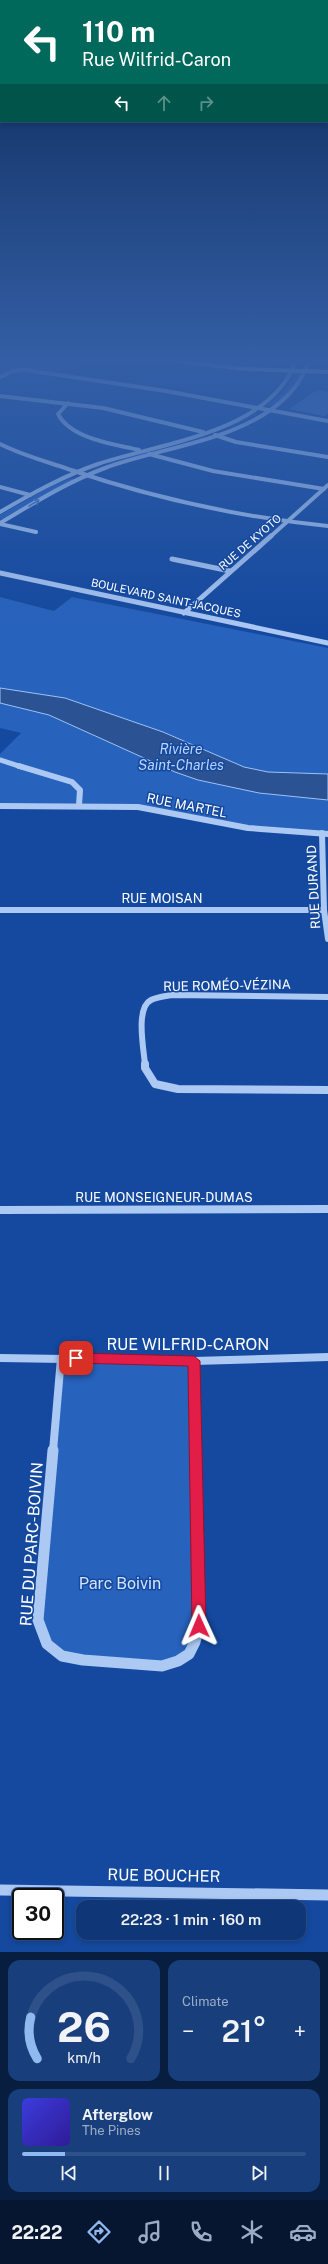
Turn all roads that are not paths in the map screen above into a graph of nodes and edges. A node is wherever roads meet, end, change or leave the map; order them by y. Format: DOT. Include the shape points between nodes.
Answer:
graph roads {
  1 [pos="13,450"];
  2 [pos="139,450"];
  3 [pos="163,450"];
  4 [pos="286,450"];
  5 [pos="149,454"];
  6 [pos="328,457"];
  7 [pos="76,472"];
  8 [pos="87,476"];
  9 [pos="328,485"];
  10 [pos="0,487"];
  11 [pos="324,489"];
  12 [pos="30,495"];
  13 [pos="0,512"];
  14 [pos="286,522"];
  15 [pos="0,523"];
  16 [pos="328,526"];
  17 [pos="36,532"];
  18 [pos="172,559"];
  19 [pos="230,571"];
  20 [pos="0,573"];
  21 [pos="184,612"];
  22 [pos="328,643"];
  23 [pos="0,760"];
  24 [pos="79,805"];
  25 [pos="0,806"];
  26 [pos="325,833"];
  27 [pos="0,910"];
  28 [pos="324,910"];
  29 [pos="328,939"];
  30 [pos="328,996"];
  31 [pos="328,1090"];
  32 [pos="328,1209"];
  33 [pos="0,1210"];
  34 [pos="328,1357"];
  35 [pos="0,1358"];
  36 [pos="61,1358"];
  37 [pos="194,1361"];
  38 [pos="0,1890"];
  39 [pos="328,1895"];
  1 -- 7 [label="street"];
  2 -- 7 [label="street"];
  3 -- 5 [label="street"];
  4 -- 6 [label="street"];
  5 -- 8 [label="street"];
  5 -- 11 [label="street" via="225,474"];
  7 -- 8 [label="street"];
  7 -- 12 [label="street"];
  8 -- 14 [label="street" via="164,500"];
  15 -- 8 [label="street, one-way" via="43,497"];
  9 -- 11 [label="street, RUE DE KYOTO"];
  10 -- 12 [label="street"];
  11 -- 14 [label="street, RUE DE KYOTO"];
  12 -- 13 [label="street"];
  14 -- 16 [label="street"];
  14 -- 19 [label="street, RUE DE KYOTO"];
  15 -- 17 [label="street"];
  18 -- 19 [label="street"];
  19 -- 21 [label="street, RUE DE KYOTO"];
  20 -- 21 [label="street, BOULEVARD SAINT-JACQUES"];
  21 -- 22 [label="street, BOULEVARD SAINT-JACQUES"];
  23 -- 24 [label="street" via="72,782 80,790"];
  24 -- 25 [label="street, RUE MARTEL"];
  24 -- 26 [label="street, RUE MARTEL" via="152,809 274,832"];
  26 -- 28 [label="street, RUE DURAND"];
  27 -- 28 [label="street, RUE MOISAN"];
  28 -- 29 [label="street, RUE DURAND"];
  30 -- 31 [label="street, RUE ROMÉO-VÉZINA" via="172,995 150,1000 141,1016 145,1068 155,1084 178,1089"];
  32 -- 33 [label="street, RUE MONSEIGNEUR-DUMAS"];
  34 -- 37 [label="street, RUE WILFRID-CARON"];
  35 -- 36 [label="street, RUE WILFRID-CARON"];
  36 -- 37 [label="street, RUE WILFRID-CARON"];
  36 -- 37 [label="street, RUE DU PARC-BOIVIN" via="38,1620 41,1635 48,1646 72,1660 162,1666 177,1663 187,1655 197,1643 199,1626"];
  38 -- 39 [label="street, RUE BOUCHER"];
}
